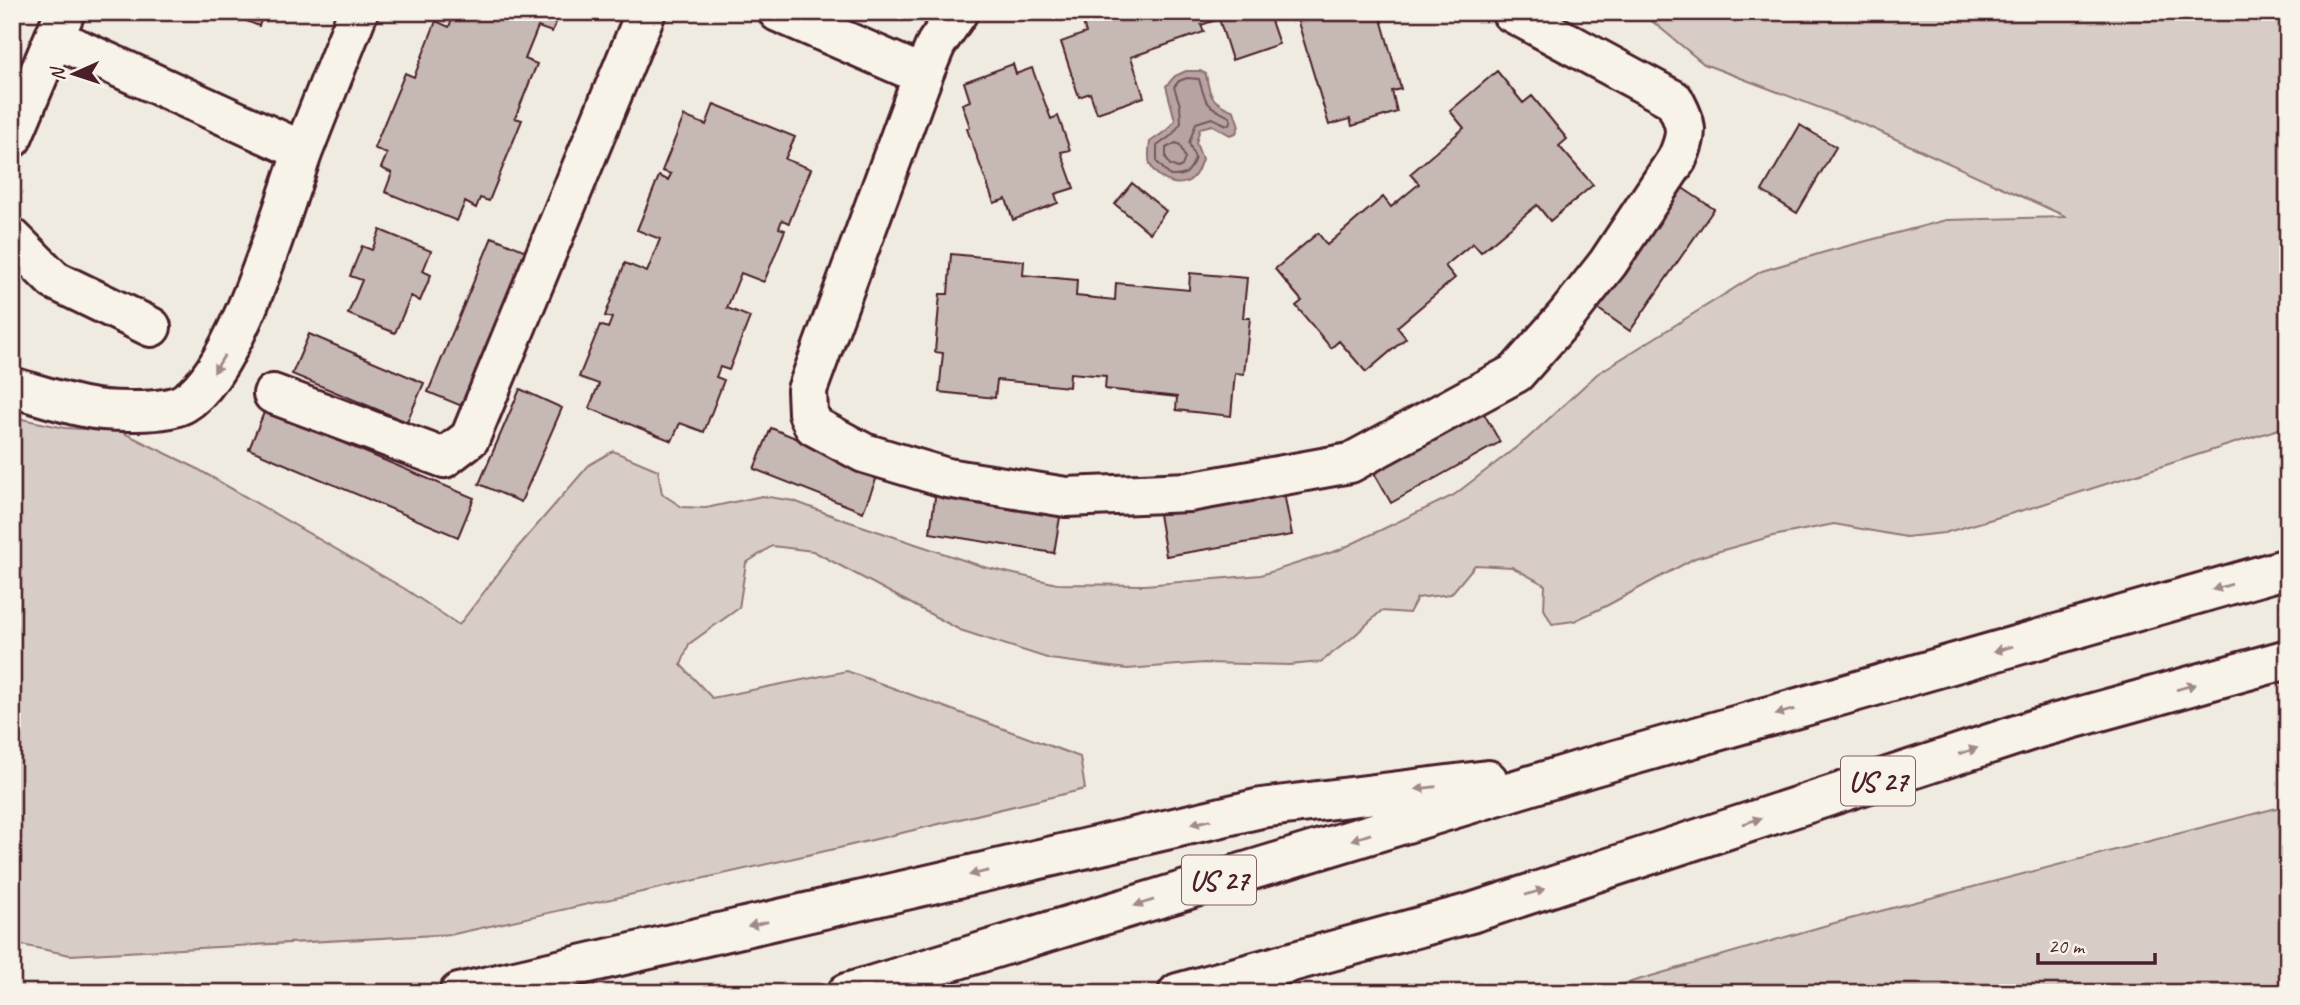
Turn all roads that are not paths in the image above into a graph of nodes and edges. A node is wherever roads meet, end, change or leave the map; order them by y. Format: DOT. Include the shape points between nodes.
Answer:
graph roads {
  1 [pos="358,12"];
  2 [pos="646,12"];
  3 [pos="778,12"];
  4 [pos="958,12"];
  5 [pos="1511,12"];
  6 [pos="60,25"];
  7 [pos="923,75"];
  8 [pos="12,138"];
  9 [pos="303,150"];
  10 [pos="12,238"];
  11 [pos="151,327"];
  12 [pos="12,387"];
  13 [pos="273,394"];
  14 [pos="2288,568"];
  15 [pos="2288,659"];
  16 [pos="1591,767"];
  17 [pos="1471,913"];
  18 [pos="458,993"];
  19 [pos="847,993"];
  20 [pos="1178,993"];
  21 [pos="1268,993"];
  1 -- 9 [label="main road"];
  2 -- 13 [label="main road" via="470,438 444,458"];
  3 -- 7 [label="main road"];
  4 -- 7 [label="main road" via="936,44"];
  5 -- 7 [label="main road" via="1674,100 1686,123 1677,159 1608,263 1516,373 1350,463 1189,492 1066,497 947,478 864,453 814,426 807,390"];
  6 -- 8 [label="main road"];
  6 -- 9 [label="main road"];
  9 -- 12 [label="main road, one-way" via="260,276 222,361 206,384 183,404 155,411 86,408"];
  10 -- 11 [label="main road" via="54,281"];
  14 -- 16 [label="main road, US 27, one-way"];
  17 -- 15 [label="main road, US 27, one-way" via="2035,729"];
  16 -- 18 [label="main road, one-way" via="1261,808"];
  16 -- 19 [label="main road, US 27, one-way"];
  17 -- 20 [label="main road, US 27"];
  17 -- 21 [label="main road"];
}
